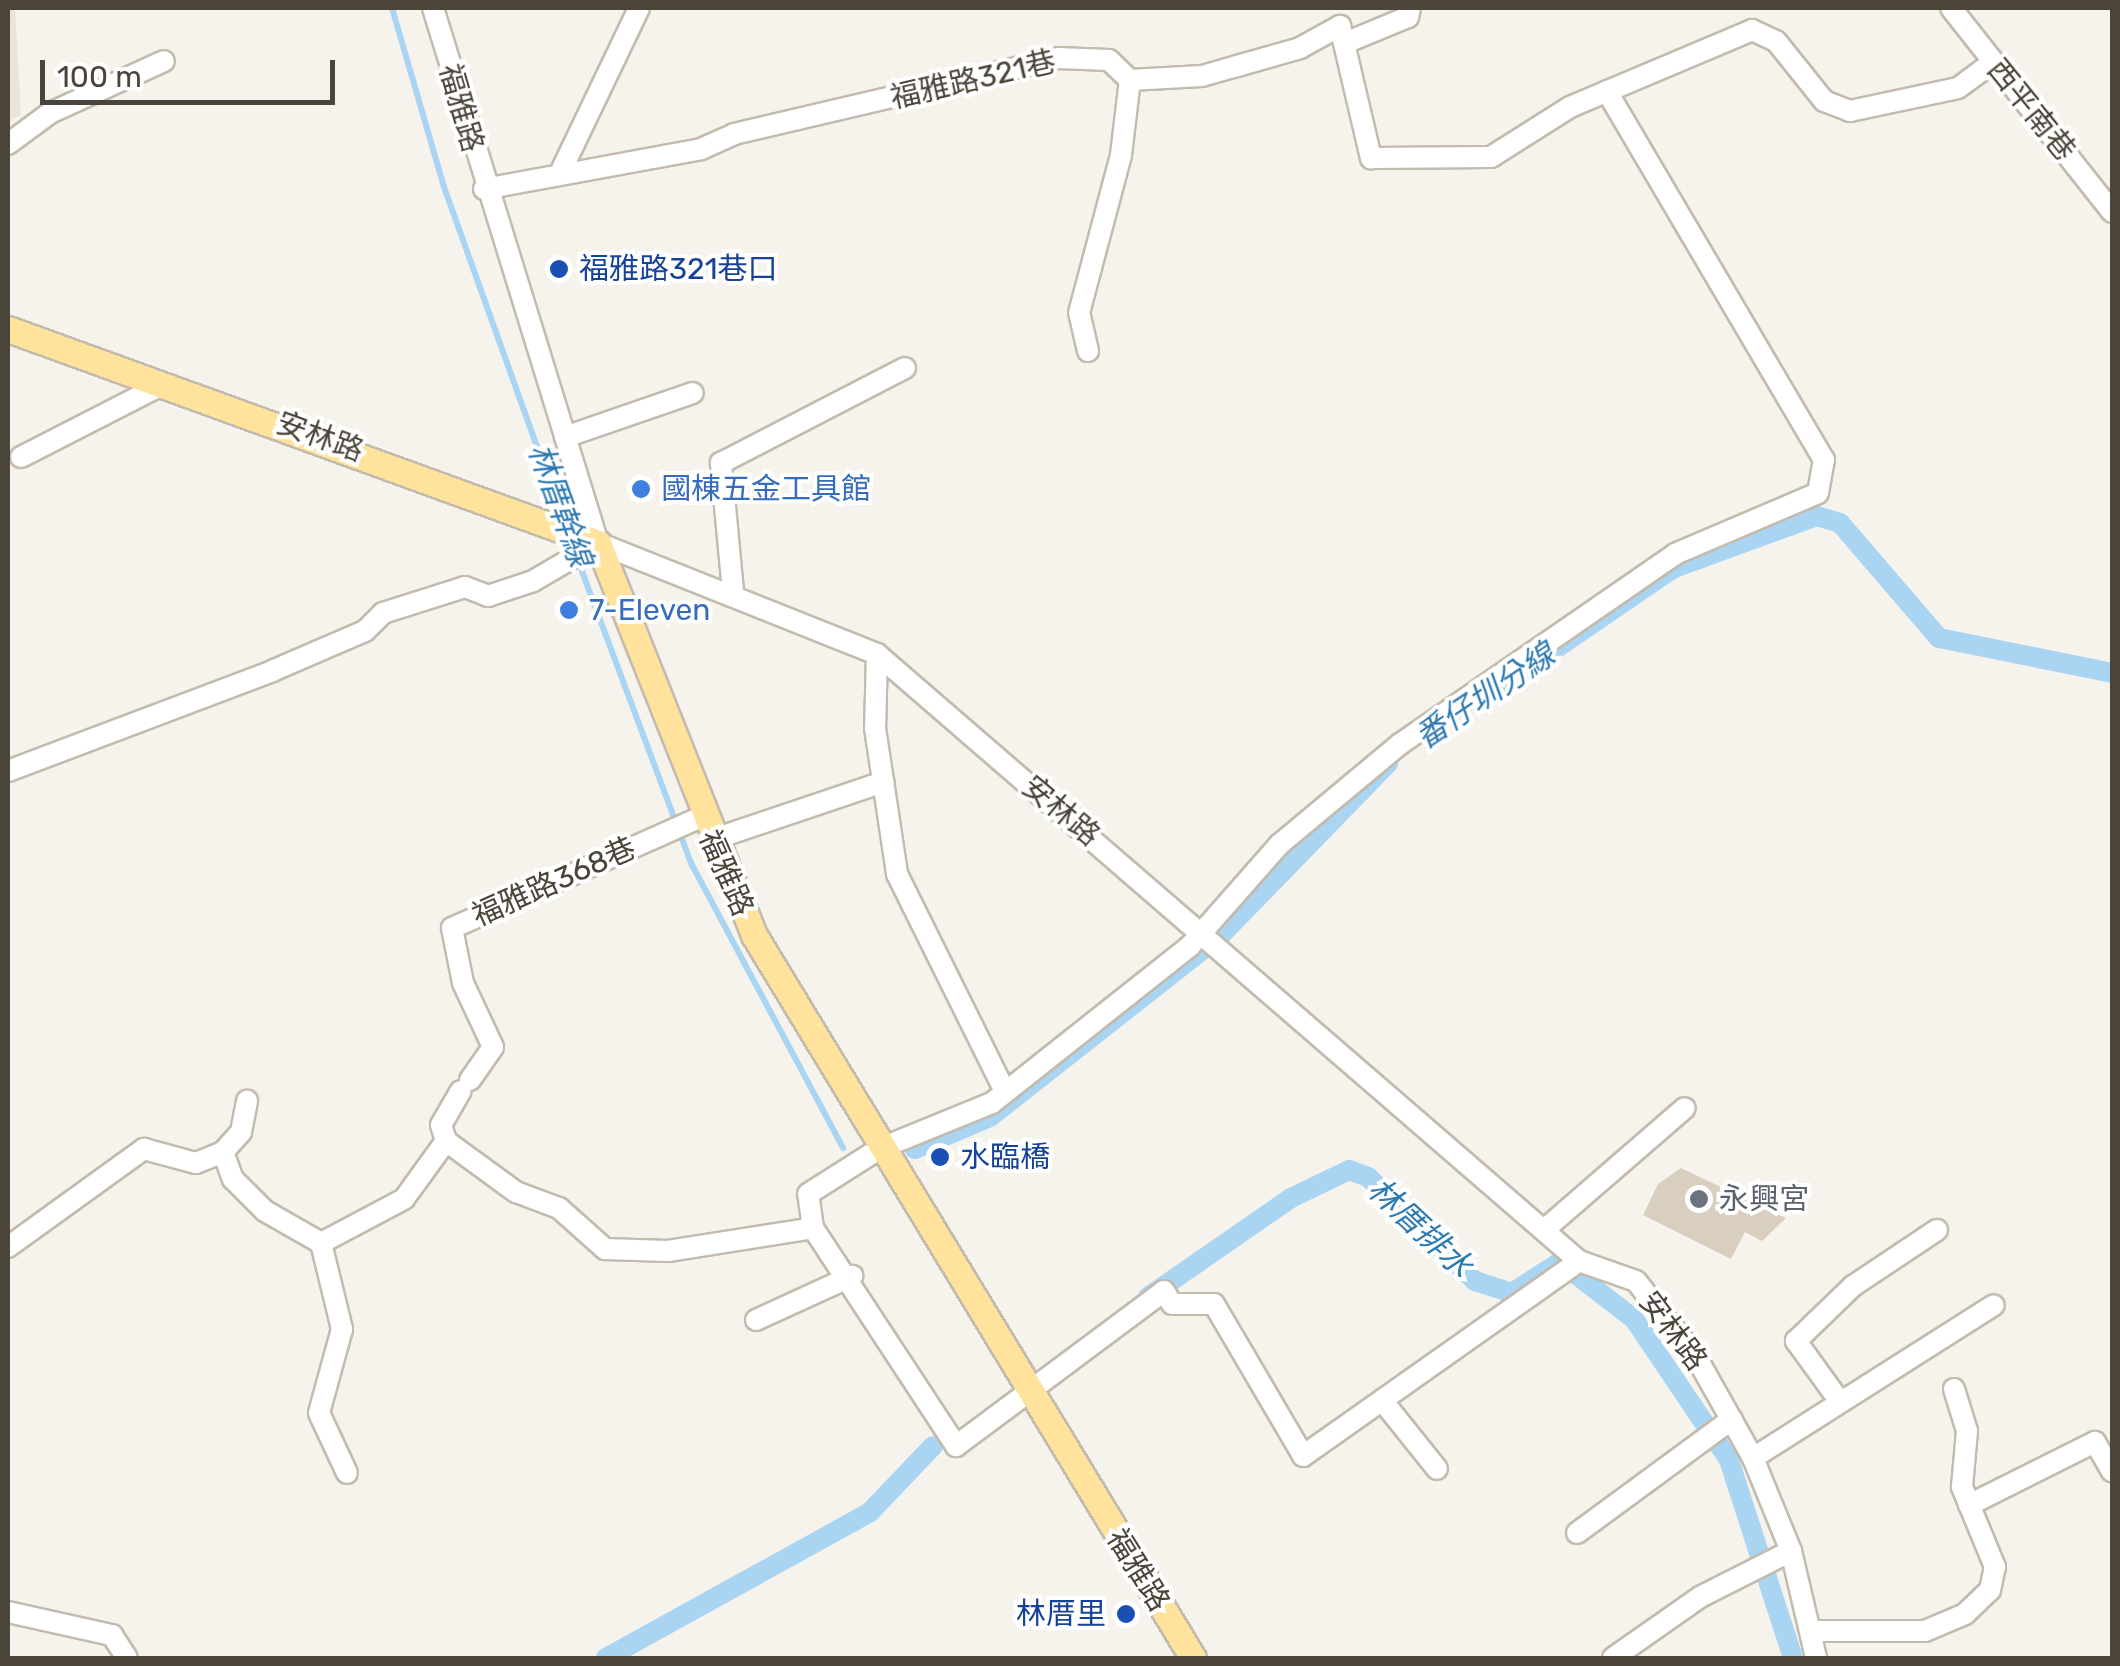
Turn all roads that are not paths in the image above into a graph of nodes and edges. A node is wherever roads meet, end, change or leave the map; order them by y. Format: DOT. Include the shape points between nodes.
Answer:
graph roads {
  1 [pos="433,8"];
  2 [pos="639,8"];
  3 [pos="1410,8"];
  4 [pos="1951,8"];
  5 [pos="1345,43"];
  6 [pos="164,61"];
  7 [pos="1992,62"];
  8 [pos="1130,80"];
  9 [pos="1606,91"];
  10 [pos="8,144"];
  11 [pos="562,170"];
  12 [pos="484,189"];
  13 [pos="2112,212"];
  14 [pos="8,329"];
  15 [pos="1088,351"];
  16 [pos="905,368"];
  17 [pos="160,386"];
  18 [pos="693,393"];
  19 [pos="565,437"];
  20 [pos="21,457"];
  21 [pos="589,542"];
  22 [pos="733,591"];
  23 [pos="877,654"];
  24 [pos="8,771"];
  25 [pos="883,782"];
  26 [pos="700,826"];
  27 [pos="1202,932"];
  28 [pos="1005,1092"];
  29 [pos="247,1101"];
  30 [pos="1685,1108"];
  31 [pos="446,1141"];
  32 [pos="880,1149"];
  33 [pos="223,1152"];
  34 [pos="813,1228"];
  35 [pos="1544,1230"];
  36 [pos="1937,1230"];
  37 [pos="321,1243"];
  38 [pos="8,1247"];
  39 [pos="1580,1261"];
  40 [pos="852,1276"];
  41 [pos="1994,1305"];
  42 [pos="756,1320"];
  43 [pos="1028,1387"];
  44 [pos="1954,1389"];
  45 [pos="1838,1399"];
  46 [pos="1386,1404"];
  47 [pos="1732,1419"];
  48 [pos="1753,1458"];
  49 [pos="1437,1469"];
  50 [pos="2112,1472"];
  51 [pos="348,1473"];
  52 [pos="1969,1505"];
  53 [pos="1577,1533"];
  54 [pos="1791,1551"];
  55 [pos="8,1612"];
  56 [pos="1812,1631"];
  57 [pos="126,1658"];
  58 [pos="1193,1658"];
  59 [pos="1613,1658"];
  60 [pos="1816,1658"];
  1 -- 12 [label="street, 福雅路"];
  2 -- 11 [label="street"];
  3 -- 5 [label="street" via="1408,17"];
  4 -- 7 [label="street, 西平南巷"];
  5 -- 8 [label="street" via="1340,26 1235,69"];
  5 -- 9 [label="street" via="1371,158 1491,158"];
  6 -- 10 [label="street" via="50,113"];
  7 -- 9 [label="street" via="1958,88 1850,111 1824,100 1763,30"];
  7 -- 13 [label="street, 西平南巷"];
  8 -- 11 [label="street, 福雅路321巷" via="1109,60 1058,58 734,134 702,149"];
  8 -- 15 [label="street" via="1122,155 1079,312"];
  9 -- 27 [label="street" via="1824,460 1825,480 1818,493 1665,560 1400,744 1280,844"];
  11 -- 12 [label="street, 福雅路321巷"];
  12 -- 19 [label="street, 福雅路"];
  14 -- 17 [label="main road, 安林路"];
  16 -- 22 [label="street" via="720,463"];
  17 -- 20 [label="street"];
  17 -- 21 [label="main road, 安林路" via="551,520"];
  18 -- 19 [label="street"];
  19 -- 21 [label="street, 福雅路"];
  21 -- 22 [label="street, 安林路"];
  21 -- 24 [label="street" via="488,596 465,587 383,613 272,671"];
  21 -- 26 [label="main road, 福雅路"];
  22 -- 23 [label="street, 安林路"];
  23 -- 25 [label="street"];
  23 -- 27 [label="street, 安林路"];
  25 -- 26 [label="street, 福雅路368巷"];
  25 -- 28 [label="street" via="897,874"];
  26 -- 31 [label="street, 福雅路368巷" via="665,832 452,928 463,983 493,1047 442,1125"];
  26 -- 32 [label="main road, 福雅路" via="754,935"];
  27 -- 28 [label="street"];
  27 -- 35 [label="street, 安林路"];
  28 -- 32 [label="street"];
  29 -- 33 [label="street" via="241,1132"];
  30 -- 35 [label="street"];
  31 -- 34 [label="street" via="516,1192 560,1208 605,1249 668,1251"];
  31 -- 37 [label="street" via="404,1199"];
  32 -- 34 [label="street" via="808,1194"];
  32 -- 43 [label="main road, 福雅路"];
  33 -- 37 [label="street" via="233,1178 265,1212"];
  33 -- 38 [label="street" via="196,1163 144,1149"];
  34 -- 40 [label="street"];
  35 -- 39 [label="street, 安林路"];
  36 -- 45 [label="street" via="1853,1286 1796,1341"];
  37 -- 51 [label="street" via="342,1328 319,1413"];
  39 -- 46 [label="street"];
  39 -- 47 [label="street, 安林路" via="1636,1281"];
  40 -- 42 [label="street"];
  40 -- 43 [label="street" via="956,1446"];
  41 -- 45 [label="street"];
  43 -- 46 [label="street" via="1164,1291 1172,1304 1214,1304 1303,1456"];
  43 -- 58 [label="main road, 福雅路"];
  44 -- 52 [label="street" via="1964,1399"];
  45 -- 48 [label="street"];
  46 -- 49 [label="street"];
  47 -- 48 [label="street, 安林路"];
  47 -- 53 [label="street"];
  48 -- 54 [label="street, 安林路"];
  50 -- 52 [label="street" via="2095,1442"];
  52 -- 56 [label="street" via="1996,1578 1965,1614 1925,1630"];
  54 -- 56 [label="street, 安林路"];
  54 -- 59 [label="street" via="1700,1597"];
  55 -- 57 [label="street" via="112,1635"];
  56 -- 60 [label="street, 安林路"];
}
